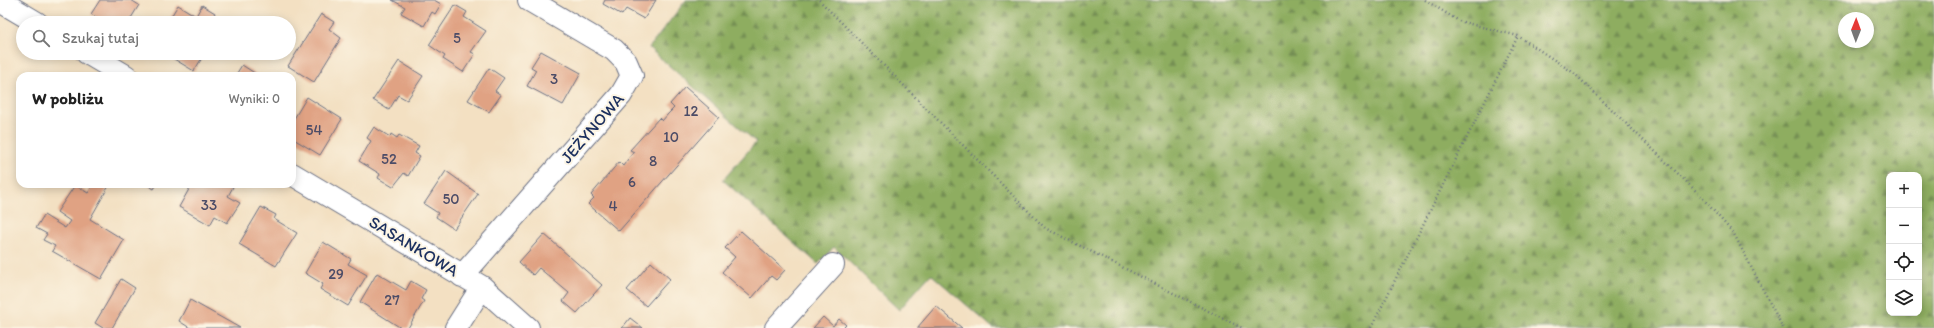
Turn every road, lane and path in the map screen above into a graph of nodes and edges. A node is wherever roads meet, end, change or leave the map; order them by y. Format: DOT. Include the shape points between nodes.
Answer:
graph roads {
  1 [pos="529,0"];
  2 [pos="819,0"];
  3 [pos="1426,0"];
  4 [pos="0,1"];
  5 [pos="25,16"];
  6 [pos="1518,36"];
  7 [pos="99,60"];
  8 [pos="119,72"];
  9 [pos="296,176"];
  10 [pos="833,265"];
  11 [pos="462,276"];
  12 [pos="482,287"];
  13 [pos="456,328"];
  14 [pos="528,328"];
  15 [pos="776,328"];
  16 [pos="1242,328"];
  17 [pos="1371,328"];
  18 [pos="1783,328"];
  1 -- 11 [label="street, JEŻYNOWA" via="614,50 626,62 632,76 621,95"];
  2 -- 16 [label="path" via="1045,228"];
  3 -- 6 [label="path" via="1459,21"];
  4 -- 5 [label="street"];
  6 -- 17 [label="path"];
  6 -- 18 [label="path" via="1574,73 1698,193 1734,234"];
  7 -- 8 [label="street"];
  9 -- 11 [label="street, SASANKOWA"];
  10 -- 15 [label="street"];
  11 -- 12 [label="street, SASANKOWA"];
  12 -- 13 [label="street"];
  12 -- 14 [label="street, SASANKOWA"];
}
